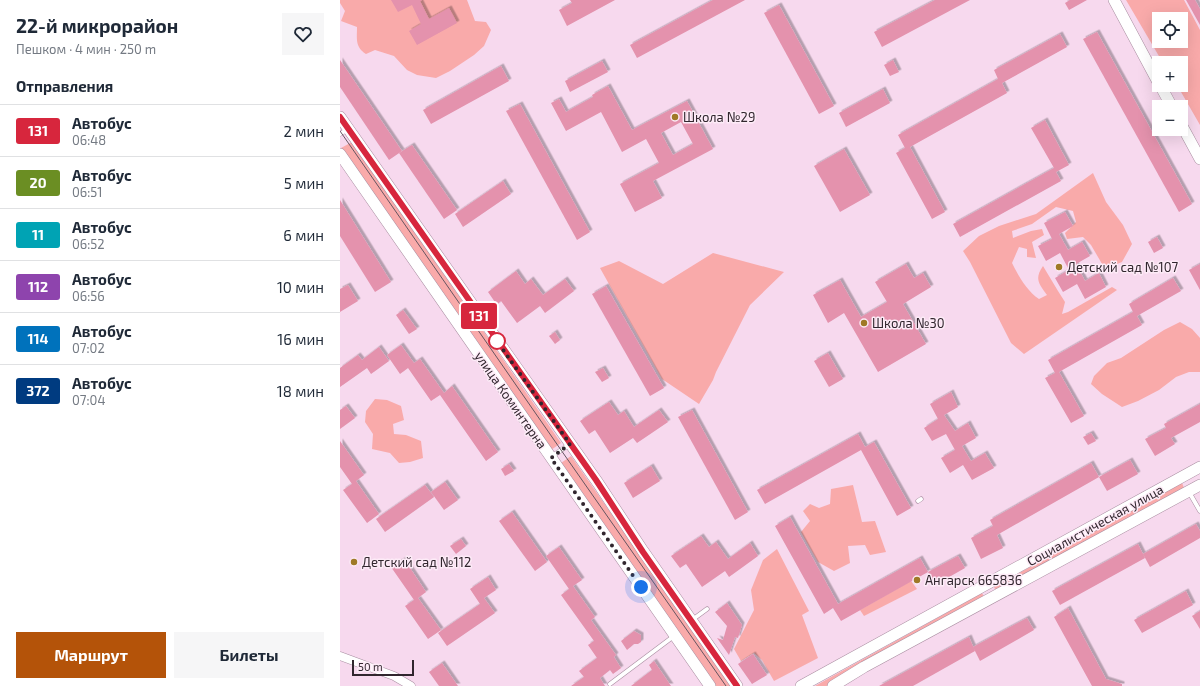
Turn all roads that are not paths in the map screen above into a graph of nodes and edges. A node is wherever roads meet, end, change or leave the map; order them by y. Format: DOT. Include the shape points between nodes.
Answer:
graph roads {
  1 [pos="1114,0"];
  2 [pos="1152,71"];
  3 [pos="340,117"];
  4 [pos="344,131"];
  5 [pos="1188,136"];
  6 [pos="340,154"];
  7 [pos="1200,159"];
  8 [pos="570,444"];
  9 [pos="551,458"];
  10 [pos="1200,467"];
  11 [pos="1200,485"];
  12 [pos="1189,492"];
  13 [pos="1199,510"];
  14 [pos="1193,511"];
  15 [pos="707,609"];
  16 [pos="691,620"];
  17 [pos="674,635"];
  18 [pos="340,656"];
  19 [pos="610,684"];
  20 [pos="411,686"];
  21 [pos="710,686"];
  22 [pos="737,686"];
  23 [pos="801,686"];
  24 [pos="833,686"];
  1 -- 2 [label="street"];
  3 -- 4 [label="street, улица Коминтерна"];
  4 -- 8 [label="street, улица Коминтерна"];
  5 -- 7 [label="street"];
  6 -- 9 [label="street, улица Коминтерна"];
  8 -- 9 [label="lane"];
  8 -- 16 [label="street, улица Коминтерна"];
  9 -- 17 [label="street, улица Коминтерна"];
  10 -- 23 [label="street, Социалистическая улица"];
  11 -- 12 [label="street, Социалистическая улица"];
  12 -- 13 [label="lane"];
  12 -- 24 [label="street, Социалистическая улица"];
  13 -- 14 [label="lane"];
  15 -- 16 [label="lane"];
  16 -- 22 [label="street, улица Коминтерна"];
  17 -- 19 [label="lane"];
  17 -- 21 [label="street, улица Коминтерна"];
  18 -- 20 [label="street" via="394,676"];
}
